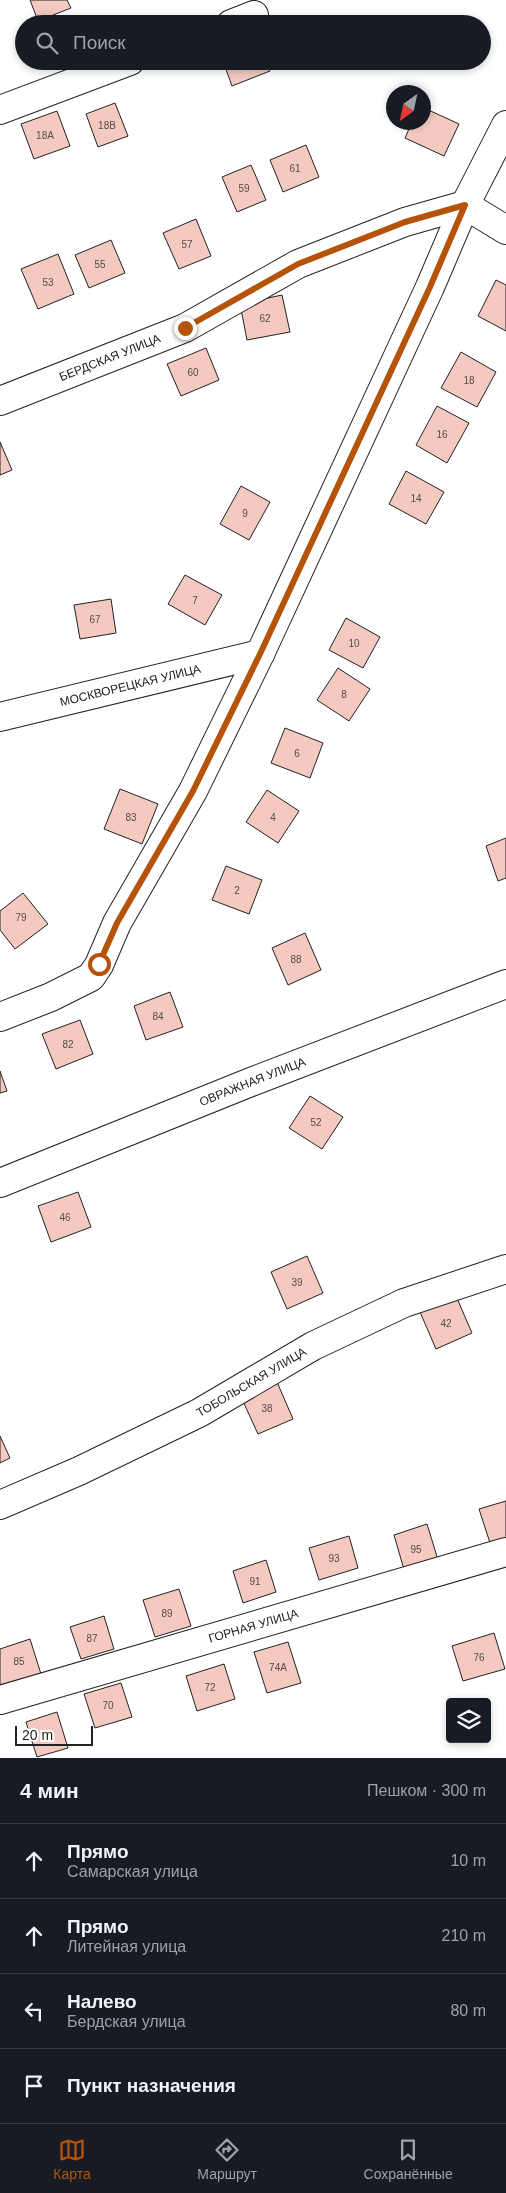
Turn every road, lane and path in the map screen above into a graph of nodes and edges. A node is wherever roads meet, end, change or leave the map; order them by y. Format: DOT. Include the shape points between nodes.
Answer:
graph roads {
  1 [pos="106,70"];
  2 [pos="0,110"];
  3 [pos="506,125"];
  4 [pos="465,205"];
  5 [pos="506,230"];
  6 [pos="0,401"];
  7 [pos="260,654"];
  8 [pos="0,717"];
  9 [pos="506,984"];
  10 [pos="0,1017"];
  11 [pos="0,1183"];
  12 [pos="506,1270"];
  13 [pos="0,1505"];
  14 [pos="506,1552"];
  15 [pos="0,1700"];
  1 -- 2 [label="street"];
  3 -- 4 [label="street"];
  4 -- 5 [label="street"];
  4 -- 6 [label="street, БЕРДСКАЯ УЛИЦА" via="405,222 298,264 185,328"];
  4 -- 7 [label="street"];
  7 -- 8 [label="street, МОСКВОРЕЦКАЯ УЛИЦА"];
  7 -- 10 [label="street" via="193,791 117,923 91,976 51,997"];
  9 -- 11 [label="street, ОВРАЖНАЯ УЛИЦА"];
  12 -- 13 [label="street, ТОБОЛЬСКАЯ УЛИЦА" via="404,1303 322,1342 199,1413"];
  14 -- 15 [label="street, ГОРНАЯ УЛИЦА"];
}
